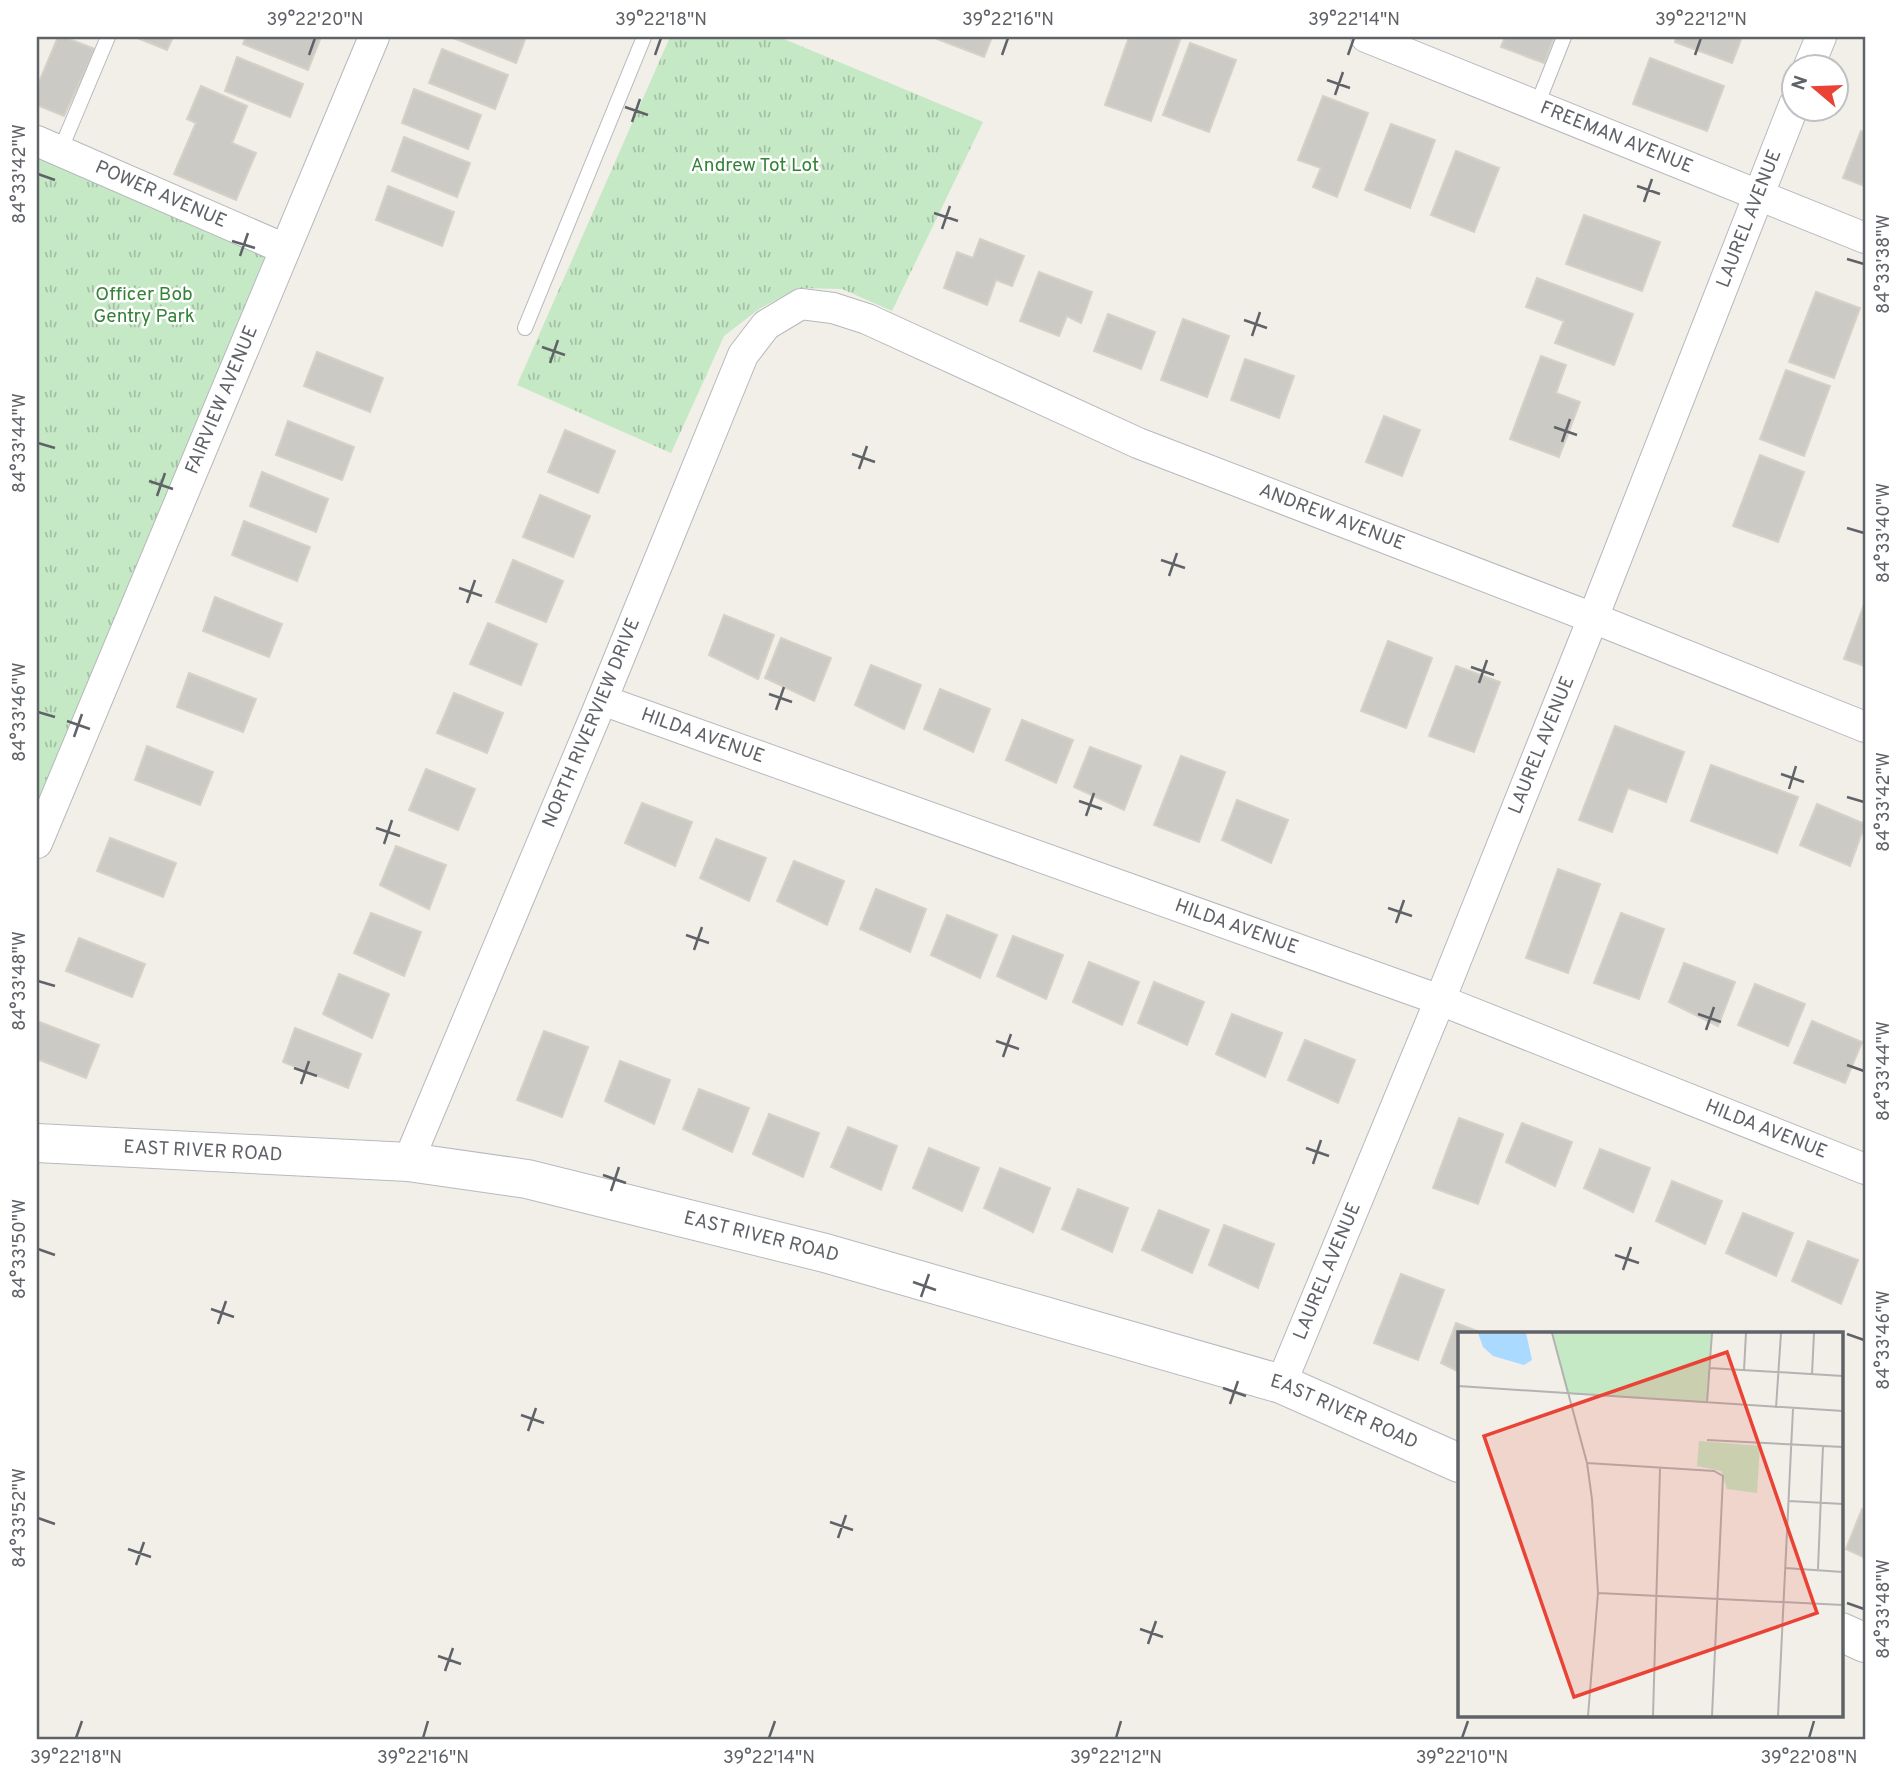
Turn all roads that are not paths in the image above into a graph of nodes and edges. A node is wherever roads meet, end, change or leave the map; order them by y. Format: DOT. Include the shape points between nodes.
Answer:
graph roads {
  1 [pos="108,37"];
  2 [pos="374,37"];
  3 [pos="643,37"];
  4 [pos="1366,37"];
  5 [pos="1564,37"];
  6 [pos="1537,105"];
  7 [pos="1787,122"];
  8 [pos="48,146"];
  9 [pos="1757,195"];
  10 [pos="1865,238"];
  11 [pos="285,249"];
  12 [pos="801,304"];
  13 [pos="525,328"];
  14 [pos="1593,618"];
  15 [pos="602,700"];
  16 [pos="1865,727"];
  17 [pos="37,843"];
  18 [pos="1440,1000"];
  19 [pos="37,1143"];
  20 [pos="408,1162"];
  21 [pos="1865,1169"];
  22 [pos="1281,1384"];
  23 [pos="1458,1462"];
  24 [pos="1842,1632"];
  25 [pos="1865,1643"];
  1 -- 8 [label="lane"];
  2 -- 11 [label="street, FAIRVIEW AVENUE"];
  3 -- 13 [label="lane"];
  4 -- 6 [label="street, FREEMAN AVENUE"];
  5 -- 6 [label="lane"];
  6 -- 9 [label="street, FREEMAN AVENUE"];
  7 -- 9 [label="street, LAUREL AVENUE"];
  8 -- 11 [label="street, POWER AVENUE"];
  9 -- 10 [label="street, FREEMAN AVENUE"];
  9 -- 14 [label="street, LAUREL AVENUE"];
  11 -- 17 [label="street, FAIRVIEW AVENUE"];
  12 -- 14 [label="street, ANDREW AVENUE" via="833,307 867,319 1138,443"];
  12 -- 15 [label="street, NORTH RIVERVIEW DRIVE" via="766,325 743,355"];
  14 -- 16 [label="street, ANDREW AVENUE"];
  14 -- 18 [label="street, LAUREL AVENUE"];
  15 -- 18 [label="street, HILDA AVENUE"];
  15 -- 20 [label="street, NORTH RIVERVIEW DRIVE"];
  18 -- 21 [label="street, HILDA AVENUE"];
  18 -- 22 [label="street, LAUREL AVENUE"];
  19 -- 20 [label="street, EAST RIVER ROAD"];
  20 -- 22 [label="street, EAST RIVER ROAD" via="527,1179 825,1253"];
  22 -- 23 [label="street, EAST RIVER ROAD"];
  24 -- 25 [label="street"];
}
